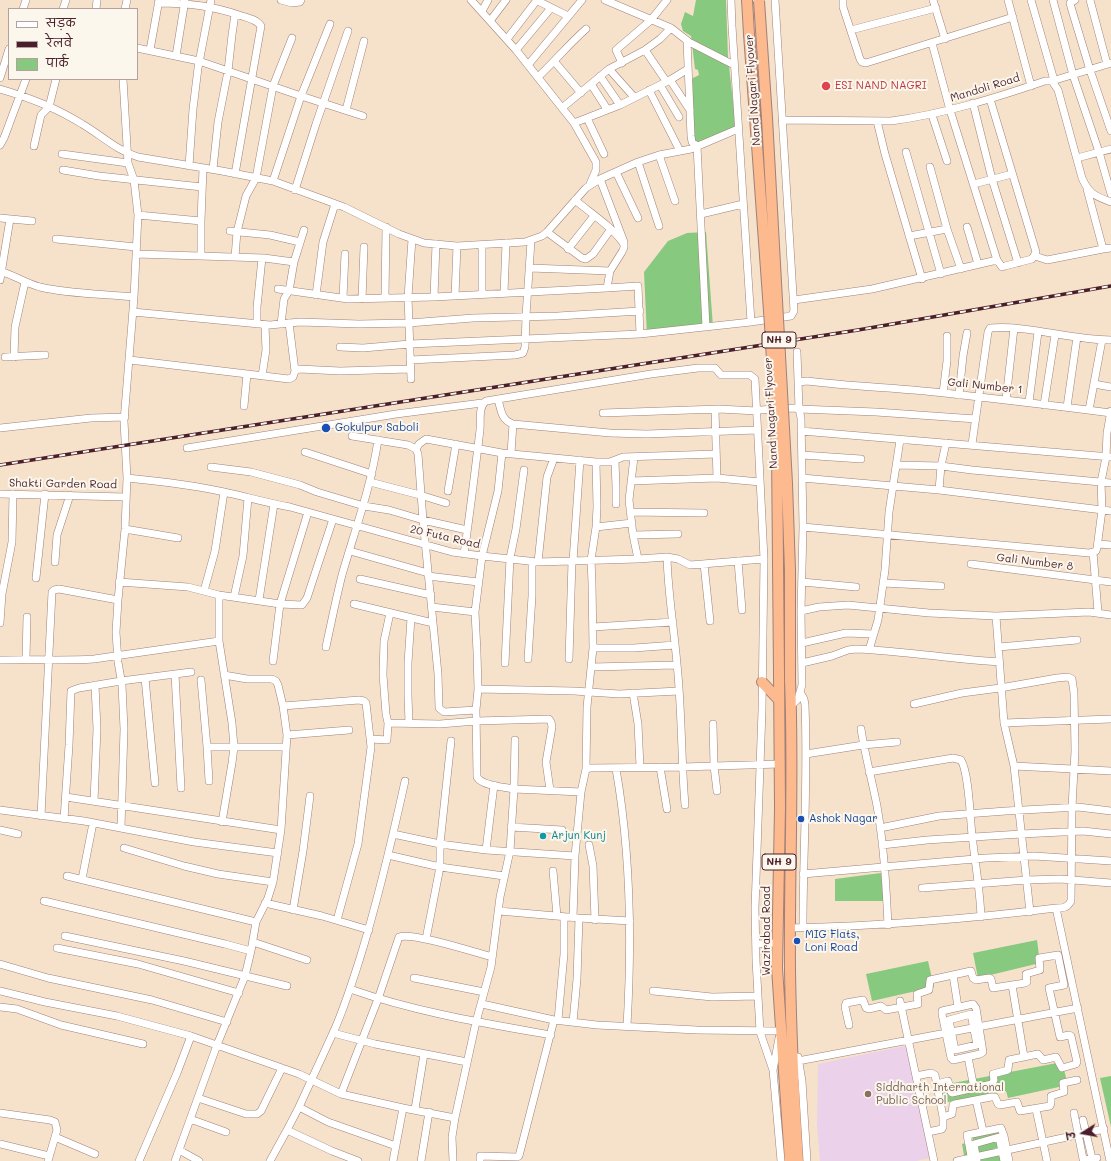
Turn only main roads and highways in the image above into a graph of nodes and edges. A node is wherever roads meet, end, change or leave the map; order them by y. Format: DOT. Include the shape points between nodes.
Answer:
graph roads {
  1 [pos="747,0"];
  2 [pos="759,1"];
  3 [pos="762,682"];
  4 [pos="779,700"];
  5 [pos="791,706"];
  6 [pos="784,1027"];
  7 [pos="789,1070"];
  8 [pos="790,1161"];
  9 [pos="798,1161"];
  1 -- 4 [label="highway, Nand Nagari Flyover / NH 9, bridge" via="777,451"];
  2 -- 5 [label="highway, Nand Nagari Flyover / NH 9, bridge" via="787,483"];
  3 -- 4 [label="highway"];
  4 -- 6 [label="highway, Wazirabad Road / NH 9" via="778,968"];
  5 -- 6 [label="highway, Wazirabad Road / NH 9" via="790,928"];
  6 -- 7 [label="highway, NH 9"];
  7 -- 8 [label="highway, NH 9"];
  7 -- 9 [label="highway, NH 9"];
}
